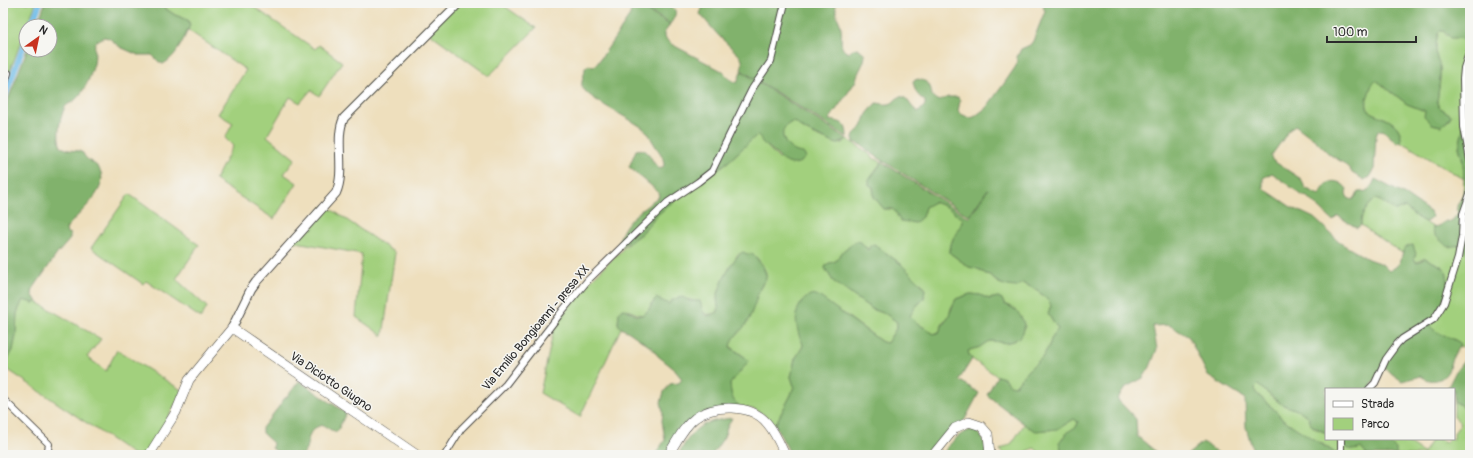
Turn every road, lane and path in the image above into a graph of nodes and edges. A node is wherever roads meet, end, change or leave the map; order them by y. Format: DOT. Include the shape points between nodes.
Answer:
graph roads {
  1 [pos="459,3"];
  2 [pos="785,3"];
  3 [pos="1470,50"];
  4 [pos="8,73"];
  5 [pos="3,89"];
  6 [pos="1470,160"];
  7 [pos="1470,194"];
  8 [pos="232,328"];
  9 [pos="1370,388"];
  10 [pos="3,399"];
  11 [pos="1341,440"];
  12 [pos="48,455"];
  13 [pos="149,455"];
  14 [pos="417,455"];
  15 [pos="445,455"];
  16 [pos="668,455"];
  17 [pos="785,455"];
  18 [pos="932,455"];
  19 [pos="990,455"];
  20 [pos="1341,455"];
  1 -- 8 [label="street" via="344,118 340,127 340,175 336,193 256,282"];
  2 -- 15 [label="street, Via Emilio Bongioanni - presa XX" via="771,61 752,89 712,171 668,202 588,280 506,384 461,429"];
  3 -- 6 [label="street" via="1462,79 1464,127"];
  4 -- 5 [label="street"];
  7 -- 9 [label="street" via="1463,214 1458,258 1444,303 1434,319 1397,344"];
  8 -- 13 [label="main road" via="189,380 176,412"];
  8 -- 14 [label="main road, Via Diciotto Giugno"];
  10 -- 12 [label="street" via="49,444"];
  11 -- 20 [label="street"];
  16 -- 17 [label="main road" via="695,418 728,408 747,411 762,418 776,435"];
  18 -- 19 [label="main road" via="955,428 969,422 981,426 988,434"];
}
